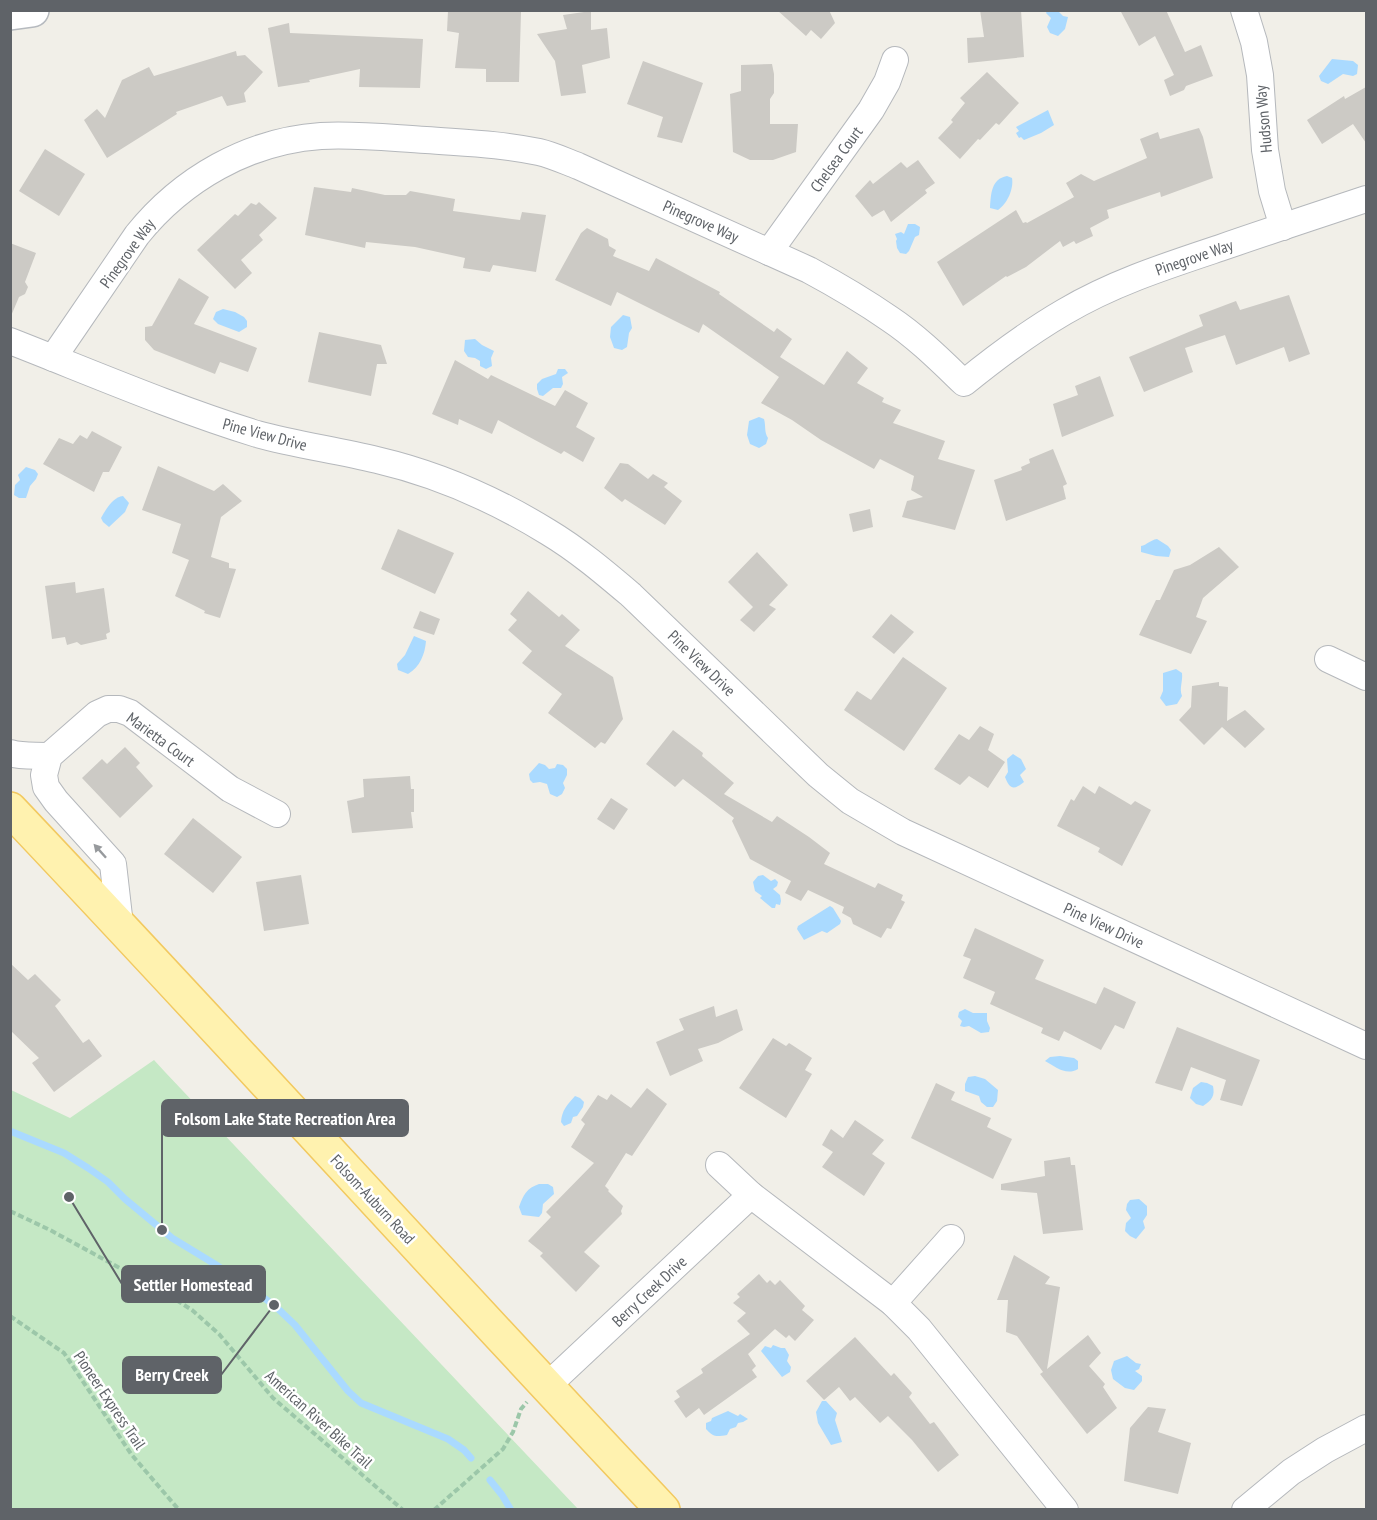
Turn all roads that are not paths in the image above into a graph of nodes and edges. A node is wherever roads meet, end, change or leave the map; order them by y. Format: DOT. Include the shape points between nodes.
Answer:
graph roads {
  1 [pos="32,10"];
  2 [pos="1244,10"];
  3 [pos="10,13"];
  4 [pos="895,60"];
  5 [pos="1366,199"];
  6 [pos="1282,227"];
  7 [pos="769,252"];
  8 [pos="10,341"];
  9 [pos="53,358"];
  10 [pos="1328,659"];
  11 [pos="1366,677"];
  12 [pos="10,753"];
  13 [pos="49,756"];
  14 [pos="10,809"];
  15 [pos="277,814"];
  16 [pos="120,925"];
  17 [pos="1366,1046"];
  18 [pos="719,1165"];
  19 [pos="750,1195"];
  20 [pos="951,1239"];
  21 [pos="893,1304"];
  22 [pos="547,1386"];
  23 [pos="1366,1428"];
  24 [pos="663,1509"];
  25 [pos="1065,1509"];
  26 [pos="1245,1509"];
  1 -- 3 [label="main road"];
  2 -- 6 [label="street, Hudson Way" via="1260,75 1265,150"];
  4 -- 7 [label="street, Chelsea Court" via="871,110"];
  5 -- 6 [label="street, Pinegrove Way"];
  6 -- 7 [label="street, Pinegrove Way" via="1160,268 1084,301 1031,332 964,383 892,320 843,288"];
  7 -- 9 [label="street, Pinegrove Way" via="542,153 504,146 356,136 285,141 218,166 174,196 137,235"];
  8 -- 9 [label="street, Pine View Drive"];
  9 -- 17 [label="street, Pine View Drive" via="208,418 261,435 378,460 438,478 495,503 549,533 600,569 850,801 903,832"];
  10 -- 11 [label="street"];
  12 -- 13 [label="street"];
  13 -- 15 [label="street, Marietta Court" via="97,714 119,709 130,713 230,789"];
  16 -- 13 [label="street, one-way" via="113,864 46,787 44,775"];
  14 -- 16 [label="main road, Folsom-Auburn Road"];
  16 -- 22 [label="main road, Folsom-Auburn Road"];
  18 -- 19 [label="street"];
  19 -- 21 [label="street"];
  19 -- 22 [label="street, Berry Creek Drive"];
  20 -- 21 [label="street"];
  21 -- 25 [label="street" via="919,1329"];
  22 -- 24 [label="main road, Folsom-Auburn Road"];
  23 -- 26 [label="street" via="1291,1472"];
}
